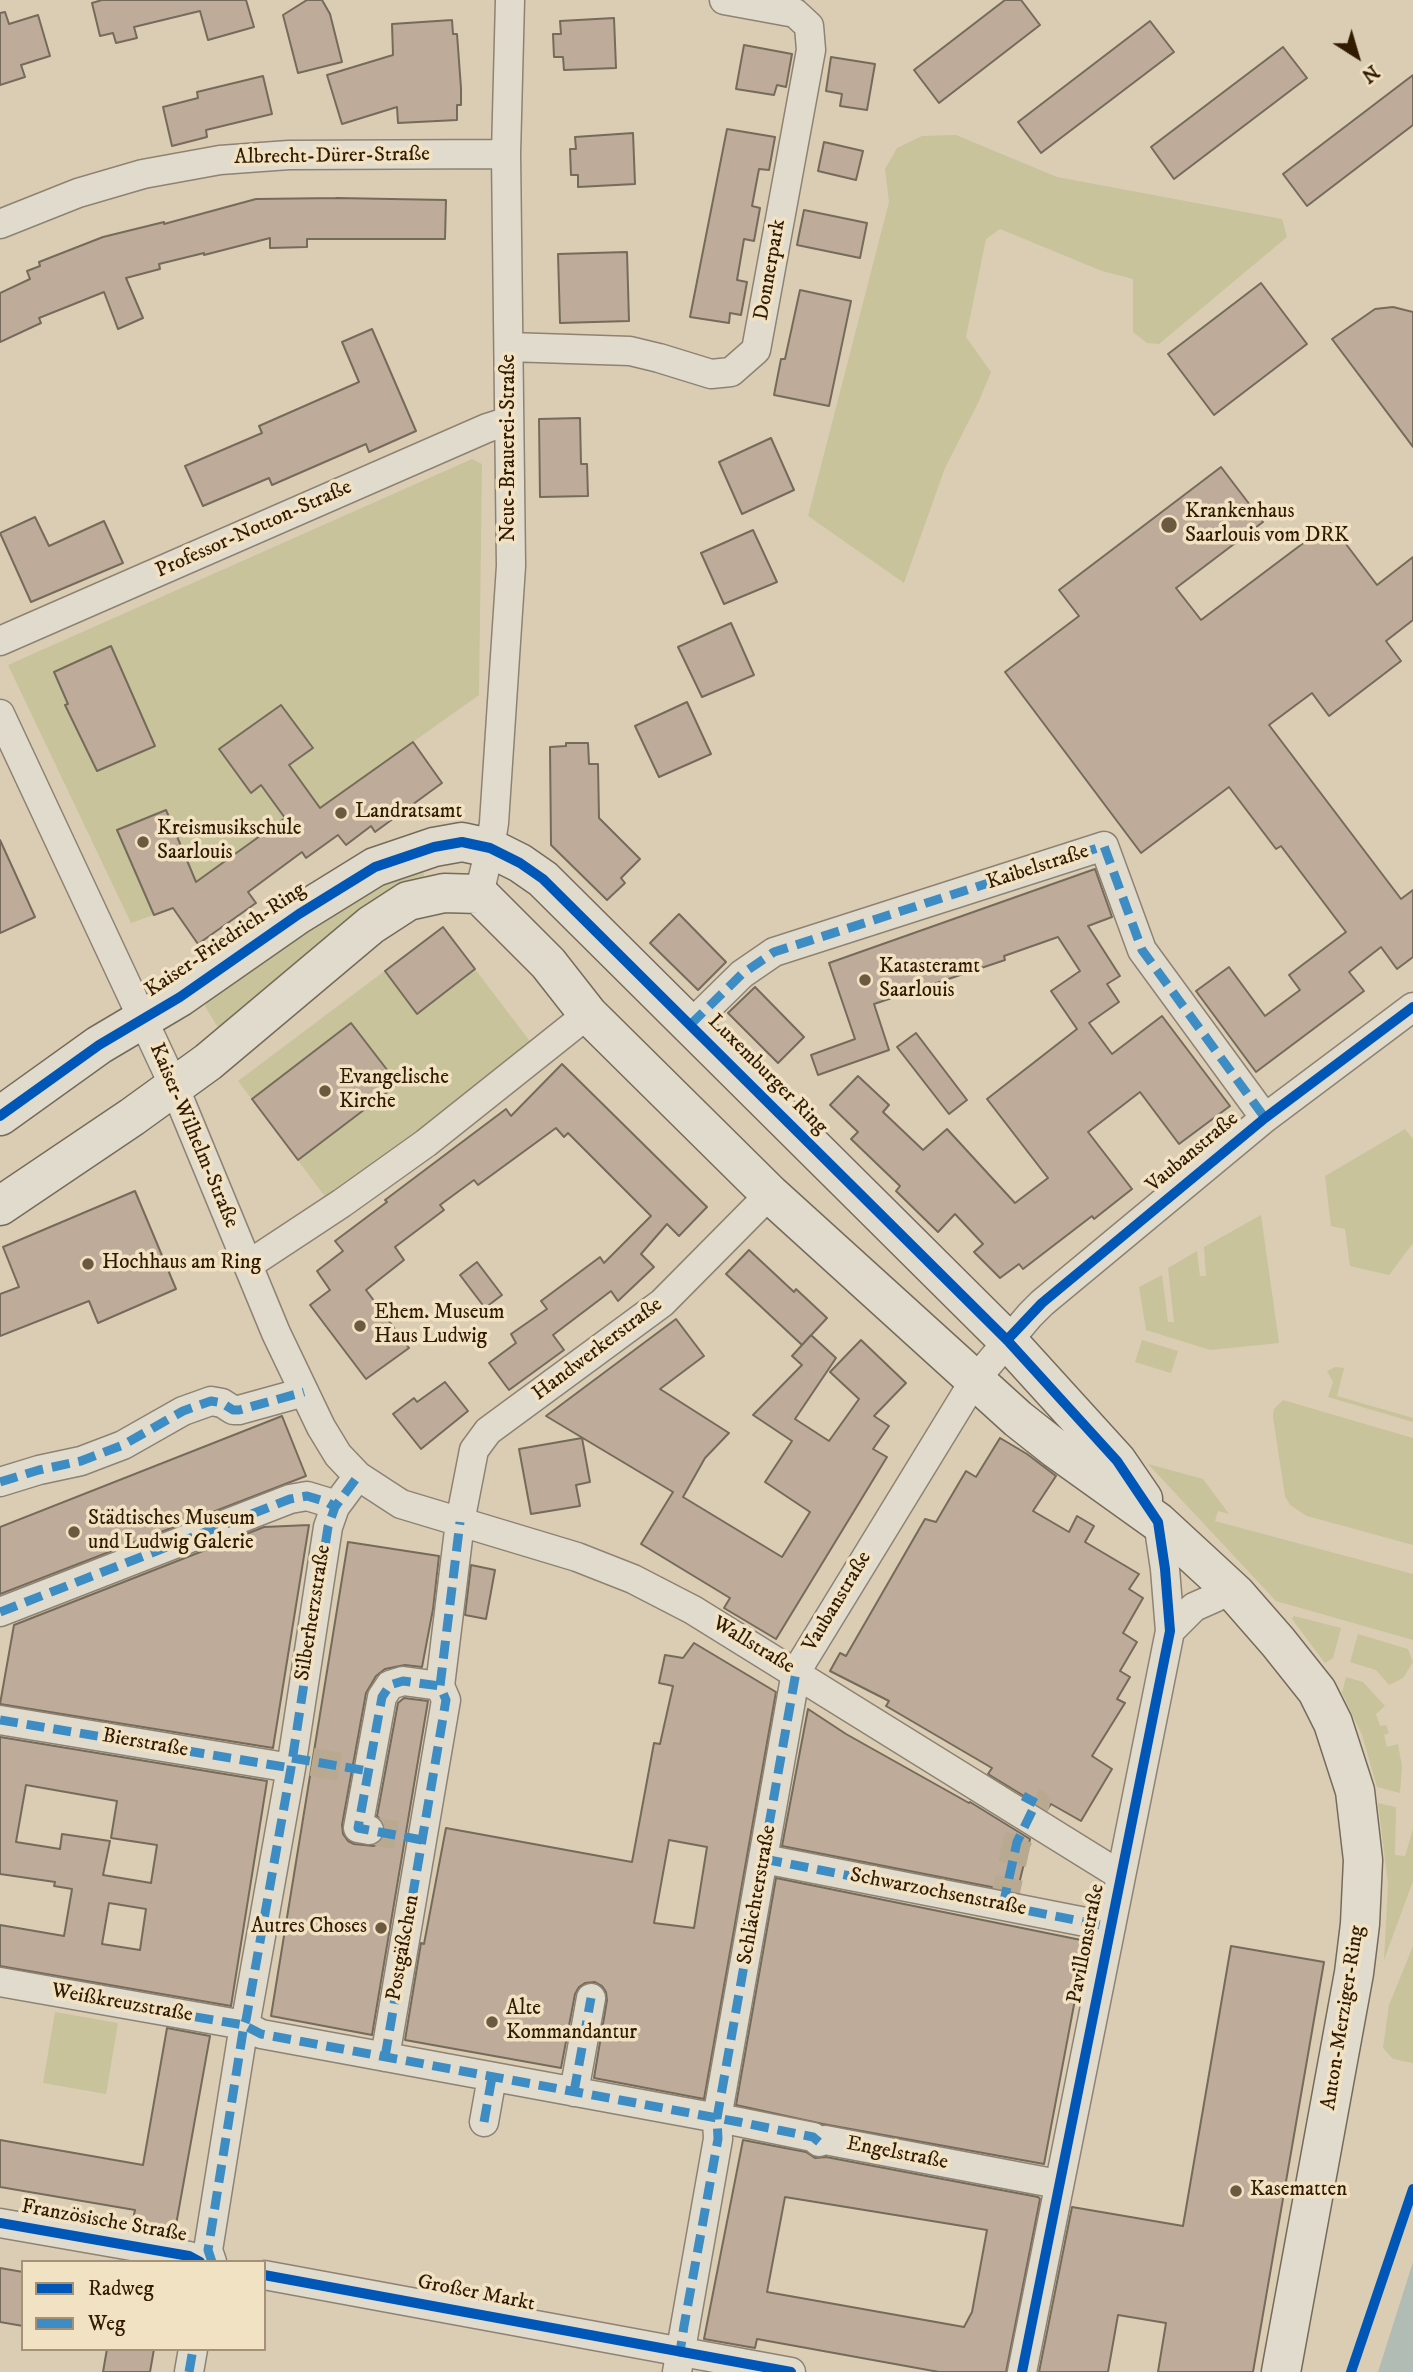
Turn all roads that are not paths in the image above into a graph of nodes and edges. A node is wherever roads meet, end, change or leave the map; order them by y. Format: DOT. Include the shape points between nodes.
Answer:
graph roads {
  1 [pos="510,0"];
  2 [pos="723,0"];
  3 [pos="506,154"];
  4 [pos="0,224"];
  5 [pos="509,347"];
  6 [pos="509,421"];
  7 [pos="0,641"];
  8 [pos="0,714"];
  9 [pos="490,848"];
  10 [pos="479,894"];
  11 [pos="1413,1007"];
  12 [pos="588,1014"];
  13 [pos="143,1020"];
  14 [pos="690,1025"];
  15 [pos="174,1086"];
  16 [pos="0,1116"];
  17 [pos="1265,1118"];
  18 [pos="770,1194"];
  19 [pos="0,1206"];
  20 [pos="248,1265"];
  21 [pos="1007,1340"];
  22 [pos="974,1381"];
  23 [pos="304,1392"];
  24 [pos="358,1476"];
  25 [pos="0,1482"];
  26 [pos="335,1507"];
  27 [pos="460,1522"];
  28 [pos="1158,1522"];
  29 [pos="1236,1594"];
  30 [pos="0,1612"];
  31 [pos="1170,1631"];
  32 [pos="796,1672"];
  33 [pos="440,1686"];
  34 [pos="0,1720"];
  35 [pos="298,1763"];
  36 [pos="369,1830"];
  37 [pos="764,1859"];
  38 [pos="1120,1875"];
  39 [pos="1111,1927"];
  40 [pos="0,1982"];
  41 [pos="591,1998"];
  42 [pos="244,2025"];
  43 [pos="385,2057"];
  44 [pos="492,2077"];
  45 [pos="574,2092"];
  46 [pos="728,2120"];
  47 [pos="484,2122"];
  48 [pos="1058,2184"];
  49 [pos="0,2223"];
  50 [pos="196,2260"];
  51 [pos="211,2260"];
  52 [pos="271,2276"];
  53 [pos="193,2351"];
  54 [pos="679,2362"];
  55 [pos="189,2372"];
  56 [pos="791,2372"];
  57 [pos="1022,2372"];
  58 [pos="1281,2372"];
  1 -- 3 [label="street, Neue-Brauerei-Straße"];
  2 -- 5 [label="street, Donnerpark" via="795,13 809,26 811,50 756,351 731,372 711,374 630,351"];
  3 -- 4 [label="street, Albrecht-Dürer-Straße" via="289,155 220,160 143,174 78,193"];
  3 -- 5 [label="street, Neue-Brauerei-Straße"];
  5 -- 6 [label="street, Neue-Brauerei-Straße"];
  6 -- 7 [label="street, Professor-Notton-Straße"];
  6 -- 9 [label="street, Neue-Brauerei-Straße" via="511,566"];
  8 -- 13 [label="street, Kaiser-Wilhelm-Straße"];
  9 -- 10 [label="street, Neue-Brauerei-Straße"];
  9 -- 13 [label="street, Kaiser-Friedrich-Ring" via="462,842 375,867"];
  9 -- 14 [label="street, Luxemburger Ring" via="543,879"];
  10 -- 12 [label="street" via="548,963"];
  10 -- 15 [label="street" via="444,893 408,901 370,925"];
  11 -- 17 [label="street, Vaubanstraße"];
  12 -- 18 [label="street"];
  12 -- 20 [label="street" via="426,1143"];
  13 -- 15 [label="street, Kaiser-Wilhelm-Straße"];
  13 -- 16 [label="street, Kaiser-Friedrich-Ring" via="99,1045"];
  14 -- 17 [label="street, Kaibelstraße" via="742,974 775,952 1104,846 1142,950"];
  14 -- 21 [label="street, Luxemburger Ring"];
  15 -- 19 [label="street"];
  15 -- 20 [label="street, Kaiser-Wilhelm-Straße"];
  17 -- 21 [label="street, Vaubanstraße" via="1042,1303"];
  18 -- 22 [label="street"];
  18 -- 27 [label="street, Handwerkerstraße" via="662,1303 488,1431 474,1450"];
  20 -- 23 [label="street, Kaiser-Wilhelm-Straße"];
  21 -- 22 [label="street, Vaubanstraße"];
  21 -- 28 [label="street, Anton-Merziger-Ring" via="1117,1461"];
  22 -- 28 [label="street, Anton-Merziger-Ring" via="1056,1449"];
  22 -- 32 [label="street, Vaubanstraße"];
  23 -- 24 [label="street, Kaiser-Wilhelm-Straße" via="338,1455"];
  23 -- 25 [label="street" via="239,1410 211,1401 183,1411 123,1445"];
  24 -- 26 [label="street, Silberherzstraße"];
  24 -- 27 [label="street, Wallstraße" via="401,1504"];
  26 -- 30 [label="street" via="307,1496 290,1499"];
  26 -- 35 [label="street, Silberherzstraße" via="328,1527"];
  27 -- 32 [label="street, Wallstraße" via="633,1579"];
  27 -- 33 [label="street, Postgäßchen"];
  28 -- 29 [label="street, Anton-Merziger-Ring"];
  28 -- 31 [label="street, Pavillonstraße"];
  29 -- 31 [label="street" via="1194,1607"];
  29 -- 58 [label="street, Anton-Merziger-Ring" via="1317,1692 1333,1723 1355,1791 1363,1860 1354,1973"];
  31 -- 38 [label="street, Pavillonstraße"];
  32 -- 37 [label="street, Schlächterstraße"];
  32 -- 38 [label="street, Wallstraße"];
  33 -- 36 [label="street" via="402,1681 390,1685 382,1697 364,1770 358,1828"];
  33 -- 43 [label="street, Postgäßchen" via="446,1700 414,1838"];
  34 -- 35 [label="street, Bierstraße"];
  35 -- 42 [label="street, Silberherzstraße"];
  37 -- 39 [label="street, Schwarzochsenstraße"];
  37 -- 46 [label="street, Schlächterstraße"];
  38 -- 39 [label="street, Pavillonstraße"];
  39 -- 48 [label="street, Pavillonstraße"];
  40 -- 42 [label="street, Weißkreuzstraße"];
  41 -- 45 [label="street"];
  42 -- 43 [label="street" via="261,2034"];
  42 -- 51 [label="street" via="208,2250"];
  43 -- 44 [label="street"];
  44 -- 45 [label="street"];
  44 -- 47 [label="street"];
  45 -- 46 [label="street"];
  46 -- 48 [label="street, Engelstraße" via="819,2142"];
  46 -- 54 [label="street" via="718,2139"];
  48 -- 57 [label="street, Pavillonstraße"];
  49 -- 50 [label="street, Französische Straße"];
  52 -- 54 [label="street, Großer Markt"];
  53 -- 55 [label="street"];
  54 -- 56 [label="street, Großer Markt"];
}
